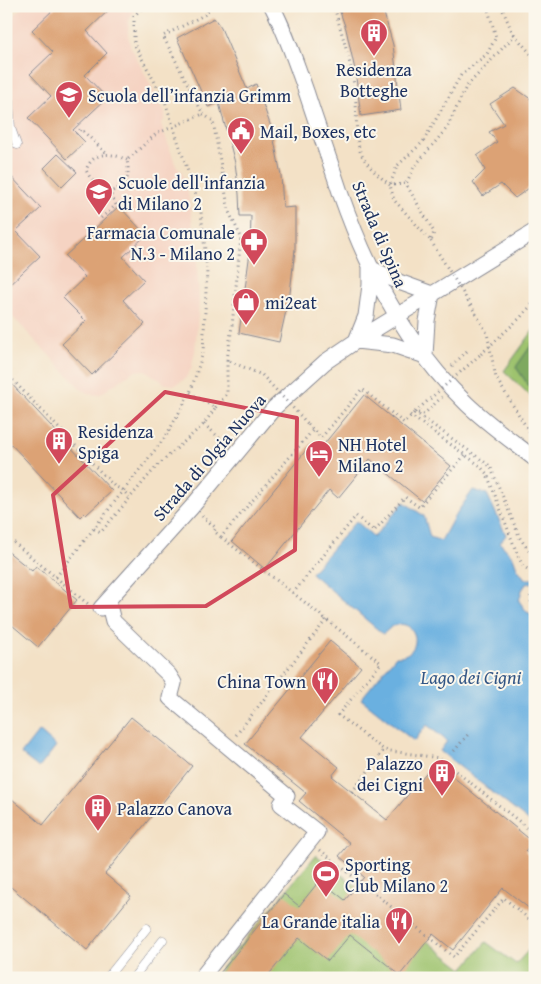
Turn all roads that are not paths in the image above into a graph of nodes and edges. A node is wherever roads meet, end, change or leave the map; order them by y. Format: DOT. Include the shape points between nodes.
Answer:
graph roads {
  1 [pos="272,6"];
  2 [pos="6,87"];
  3 [pos="17,145"];
  4 [pos="535,232"];
  5 [pos="370,268"];
  6 [pos="432,294"];
  7 [pos="397,316"];
  8 [pos="356,341"];
  9 [pos="426,356"];
  10 [pos="535,459"];
  11 [pos="147,928"];
  12 [pos="163,940"];
  13 [pos="107,978"];
  14 [pos="133,978"];
  15 [pos="201,978"];
  1 -- 5 [label="street, Strada di Spina" via="286,32 342,198"];
  2 -- 3 [label="lane" via="11,128"];
  4 -- 6 [label="street, Strada di Olgia Nuova"];
  5 -- 6 [label="street"];
  5 -- 7 [label="street, Strada di Spina"];
  5 -- 8 [label="street" via="366,316"];
  6 -- 7 [label="street, Strada di Olgia Nuova"];
  6 -- 9 [label="street"];
  7 -- 8 [label="street, Strada di Olgia Nuova"];
  7 -- 9 [label="street, Strada di Spina"];
  8 -- 9 [label="street" via="393,345"];
  8 -- 15 [label="street, Strada di Olgia Nuova" via="325,362 274,408 191,508 104,604 113,621 169,675 174,683 170,698 287,796 280,804 317,832"];
  9 -- 10 [label="street, Strada di Spina" via="477,413"];
  11 -- 13 [label="lane"];
  12 -- 14 [label="lane"];
}
